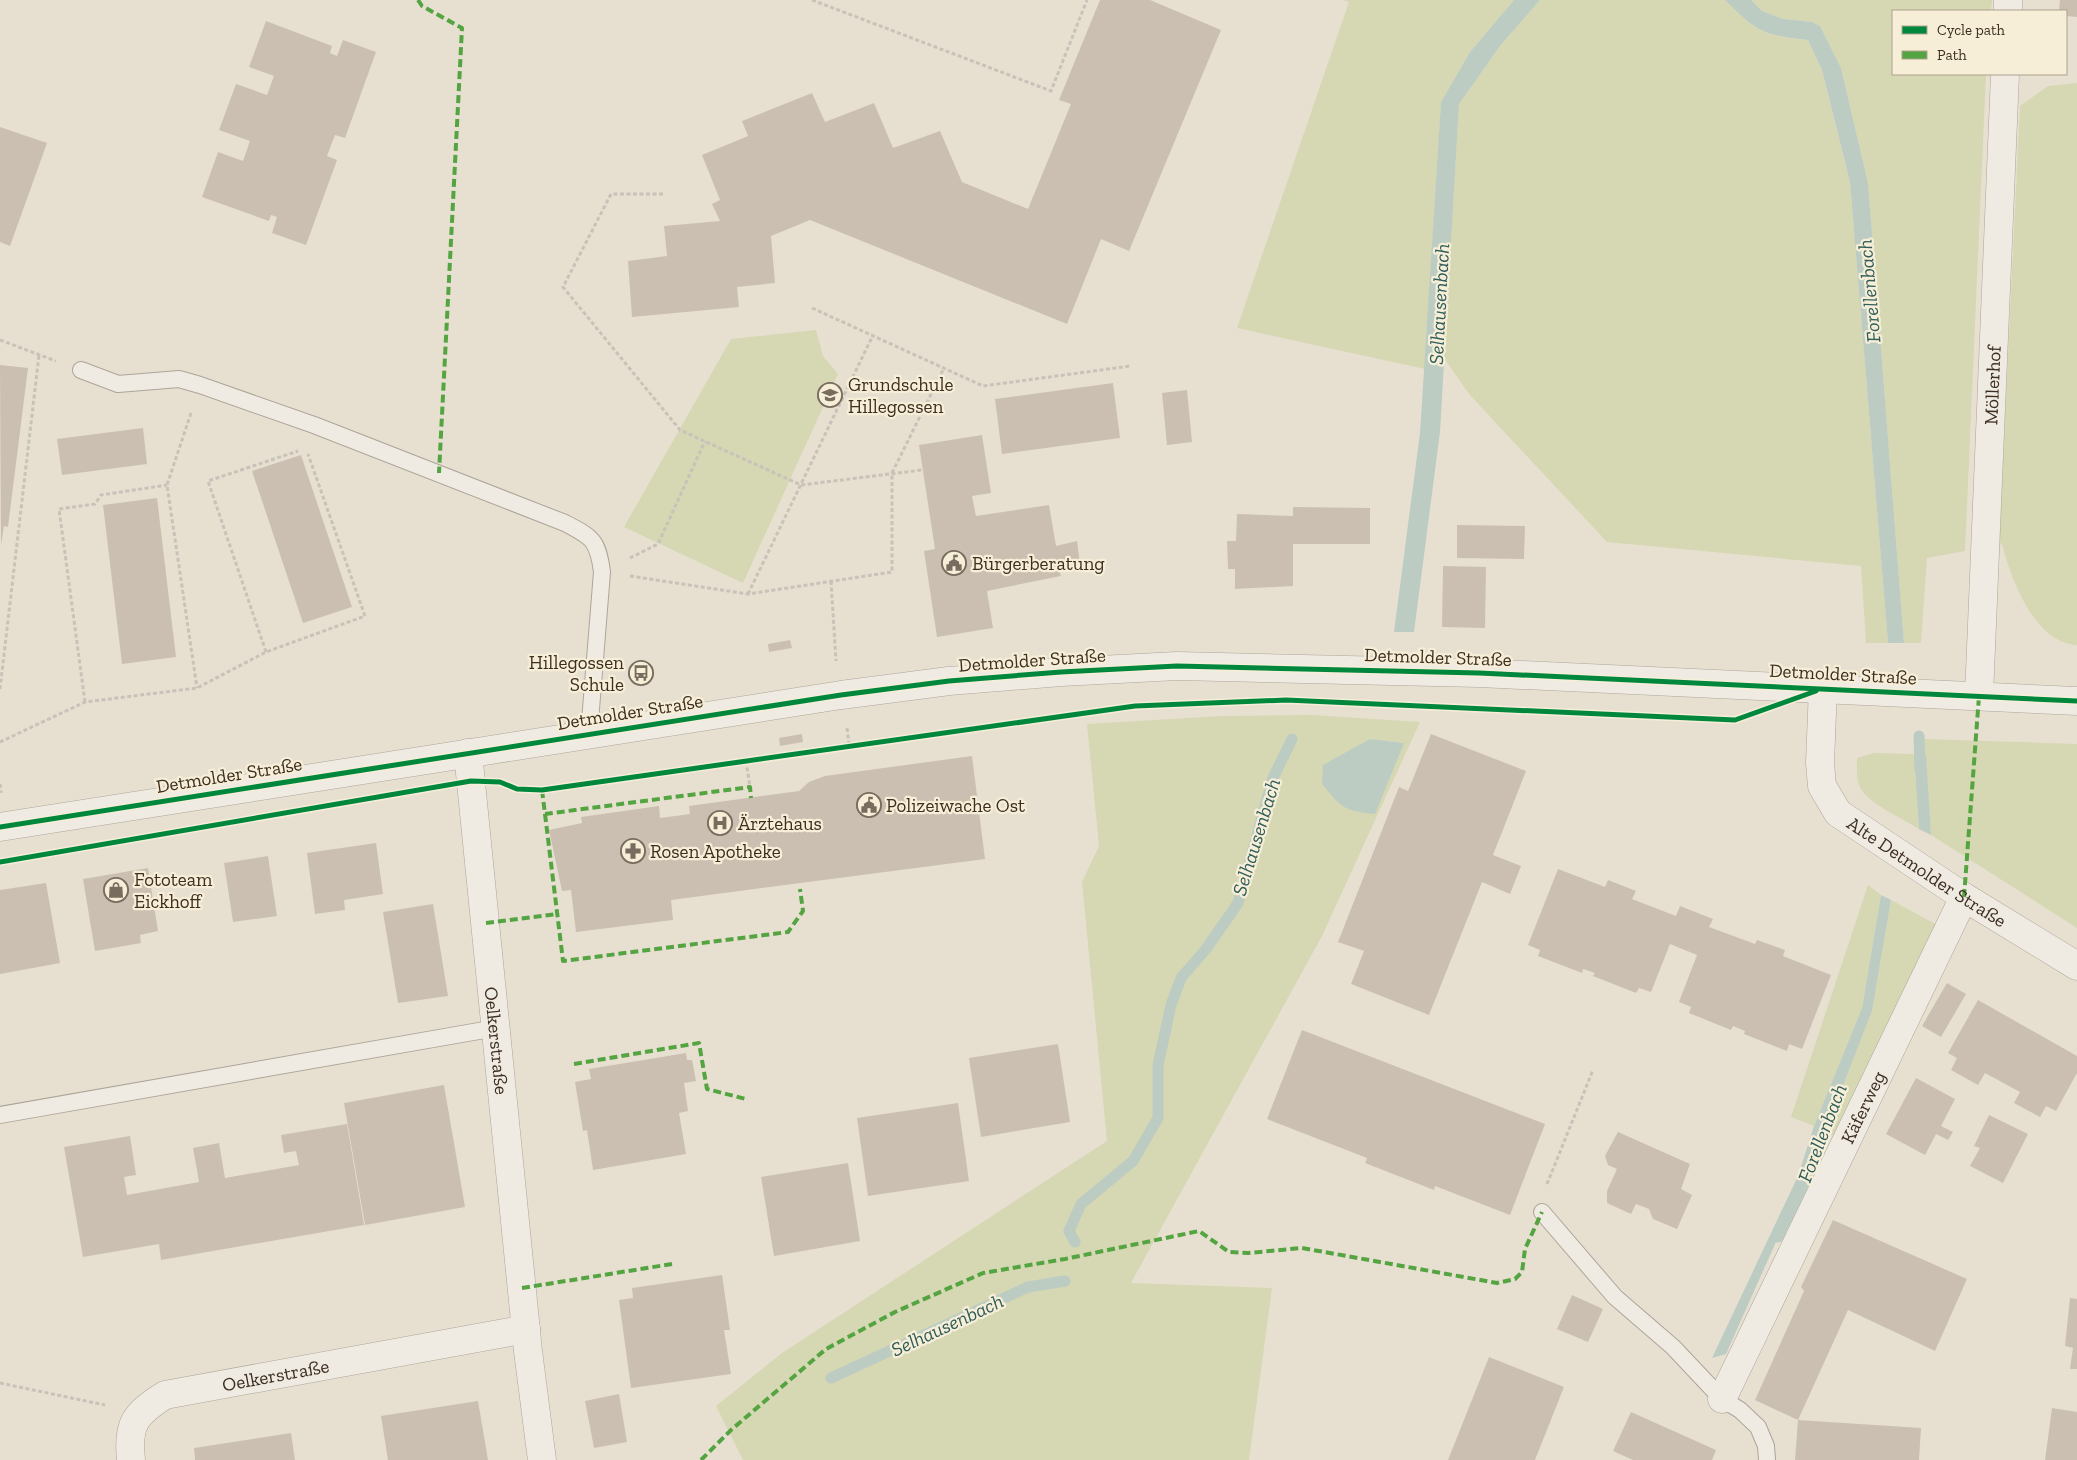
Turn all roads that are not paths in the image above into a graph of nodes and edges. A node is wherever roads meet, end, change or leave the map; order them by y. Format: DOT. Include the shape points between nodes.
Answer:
graph roads {
  1 [pos="2005,75"];
  2 [pos="81,370"];
  3 [pos="1823,688"];
  4 [pos="1979,696"];
  5 [pos="2077,701"];
  6 [pos="589,734"];
  7 [pos="468,753"];
  8 [pos="0,827"];
  9 [pos="1964,897"];
  10 [pos="2077,966"];
  11 [pos="496,1028"];
  12 [pos="0,1115"];
  13 [pos="1542,1212"];
  14 [pos="526,1329"];
  15 [pos="1722,1399"];
  16 [pos="131,1460"];
  17 [pos="542,1460"];
  18 [pos="1767,1460"];
  1 -- 4 [label="street, Möllerhof"];
  2 -- 6 [label="lane" via="118,384 179,379 200,385 314,425 565,523 588,535 600,550 602,572"];
  3 -- 4 [label="street, Detmolder Straße"];
  3 -- 6 [label="street, Detmolder Straße" via="1470,673 1178,666 949,681"];
  3 -- 9 [label="street, Alte Detmolder Straße" via="1822,786 1838,813"];
  4 -- 5 [label="street, Detmolder Straße"];
  6 -- 7 [label="street, Detmolder Straße"];
  7 -- 8 [label="street, Detmolder Straße"];
  7 -- 11 [label="street, Oelkerstraße"];
  9 -- 10 [label="street, Alte Detmolder Straße"];
  9 -- 15 [label="street, Käferweg"];
  11 -- 12 [label="lane"];
  11 -- 14 [label="street, Oelkerstraße"];
  13 -- 15 [label="lane" via="1615,1297 1673,1347"];
  14 -- 16 [label="street, Oelkerstraße" via="165,1395 143,1409 132,1424 129,1439"];
  14 -- 17 [label="street, Oelkerstraße"];
  15 -- 18 [label="lane" via="1758,1427 1766,1446"];
}
